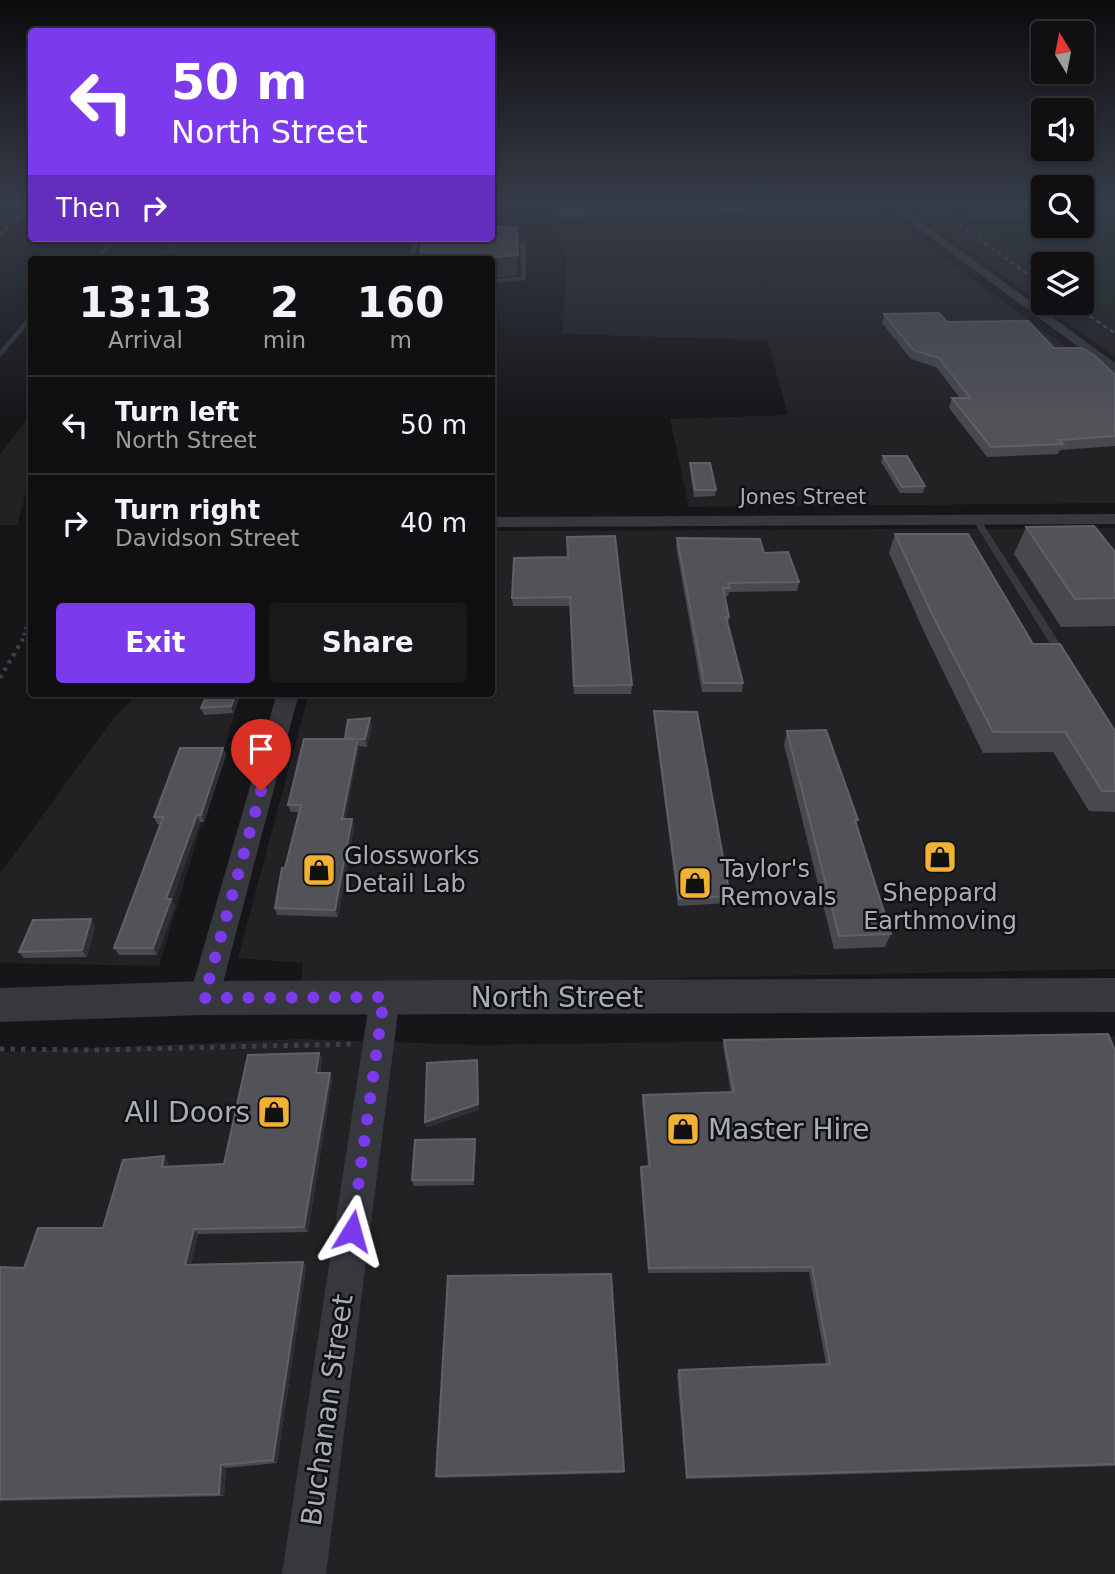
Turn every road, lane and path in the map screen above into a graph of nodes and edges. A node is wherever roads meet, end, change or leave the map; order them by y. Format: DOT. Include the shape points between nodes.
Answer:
graph roads {
  1 [pos="524,274"];
  2 [pos="986,274"];
  3 [pos="495,281"];
  4 [pos="1115,370"];
  5 [pos="976,519"];
  6 [pos="1115,519"];
  7 [pos="495,522"];
  8 [pos="28,623"];
  9 [pos="1071,670"];
  10 [pos="0,678"];
  11 [pos="287,697"];
  12 [pos="1115,995"];
  13 [pos="384,997"];
  14 [pos="204,998"];
  15 [pos="0,1005"];
  16 [pos="378,1045"];
  17 [pos="0,1049"];
  18 [pos="304,1574"];
  1 -- 3 [label="lane" via="524,279"];
  2 -- 4 [label="street"];
  5 -- 6 [label="street, Jones Street"];
  5 -- 7 [label="street, Jones Street"];
  5 -- 9 [label="lane"];
  8 -- 10 [label="path"];
  11 -- 14 [label="street"];
  12 -- 13 [label="street, North Street"];
  13 -- 14 [label="street, North Street"];
  13 -- 16 [label="street, Buchanan Street"];
  14 -- 15 [label="street, North Street"];
  16 -- 17 [label="path"];
  16 -- 18 [label="street, Buchanan Street"];
}
